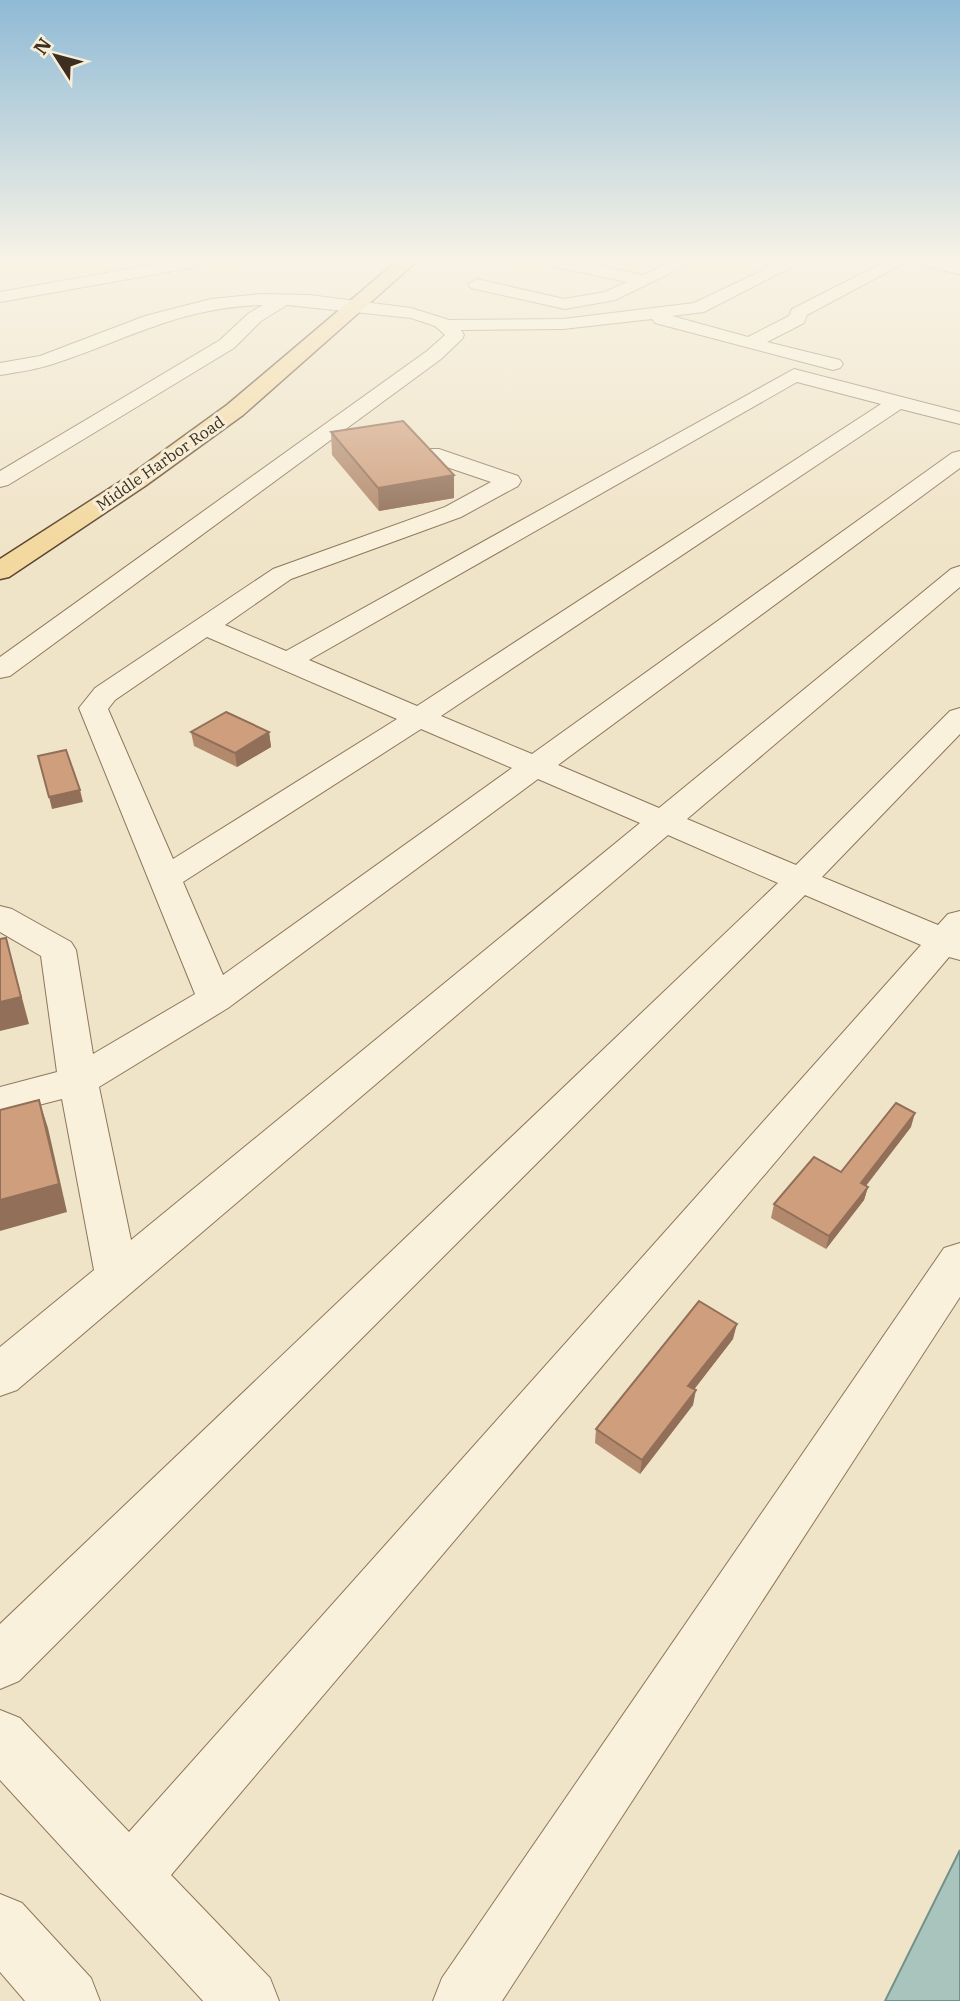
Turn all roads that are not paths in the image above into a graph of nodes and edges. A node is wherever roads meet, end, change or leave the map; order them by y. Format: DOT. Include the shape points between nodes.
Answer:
graph roads {
  1 [pos="59,355"];
  2 [pos="81,355"];
  3 [pos="208,355"];
  4 [pos="298,355"];
  5 [pos="433,355"];
  6 [pos="798,355"];
  7 [pos="0,369"];
  8 [pos="855,370"];
  9 [pos="25,384"];
  10 [pos="898,402"];
  11 [pos="960,418"];
  12 [pos="431,454"];
  13 [pos="960,458"];
  14 [pos="0,480"];
  15 [pos="0,572"];
  16 [pos="960,574"];
  17 [pos="205,626"];
  18 [pos="288,661"];
  19 [pos="0,670"];
  20 [pos="420,717"];
  21 [pos="960,717"];
  22 [pos="534,766"];
  23 [pos="662,821"];
  24 [pos="165,878"];
  25 [pos="800,880"];
  26 [pos="0,917"];
  27 [pos="954,937"];
  28 [pos="215,999"];
  29 [pos="78,1081"];
  30 [pos="0,1101"];
  31 [pos="960,1261"];
  32 [pos="117,1277"];
  33 [pos="0,1375"];
  34 [pos="0,1662"];
  35 [pos="0,1738"];
  36 [pos="130,1877"];
  37 [pos="0,1925"];
  38 [pos="68,2001"];
  39 [pos="247,2001"];
  40 [pos="465,2001"];
  1 -- 7 [label="lane"];
  2 -- 9 [label="lane"];
  3 -- 14 [label="lane"];
  4 -- 15 [label="main road, Middle Harbor Road" via="236,410"];
  5 -- 19 [label="lane"];
  6 -- 8 [label="lane"];
  10 -- 11 [label="lane"];
  10 -- 18 [label="lane" via="794,375"];
  10 -- 20 [label="lane"];
  12 -- 17 [label="lane" via="510,481 453,512 282,574"];
  13 -- 22 [label="lane"];
  16 -- 23 [label="lane"];
  17 -- 18 [label="lane"];
  17 -- 24 [label="lane" via="105,694 93,708"];
  18 -- 20 [label="lane"];
  20 -- 22 [label="lane"];
  20 -- 24 [label="lane"];
  21 -- 25 [label="lane"];
  22 -- 23 [label="lane"];
  22 -- 28 [label="lane"];
  23 -- 25 [label="lane"];
  23 -- 32 [label="lane"];
  24 -- 28 [label="lane"];
  25 -- 27 [label="lane"];
  25 -- 34 [label="lane"];
  26 -- 29 [label="lane" via="58,950"];
  27 -- 36 [label="lane"];
  28 -- 29 [label="lane"];
  29 -- 30 [label="lane"];
  29 -- 32 [label="lane"];
  31 -- 40 [label="lane"];
  32 -- 33 [label="lane"];
  35 -- 36 [label="lane"];
  36 -- 39 [label="lane"];
  37 -- 38 [label="lane"];
}
